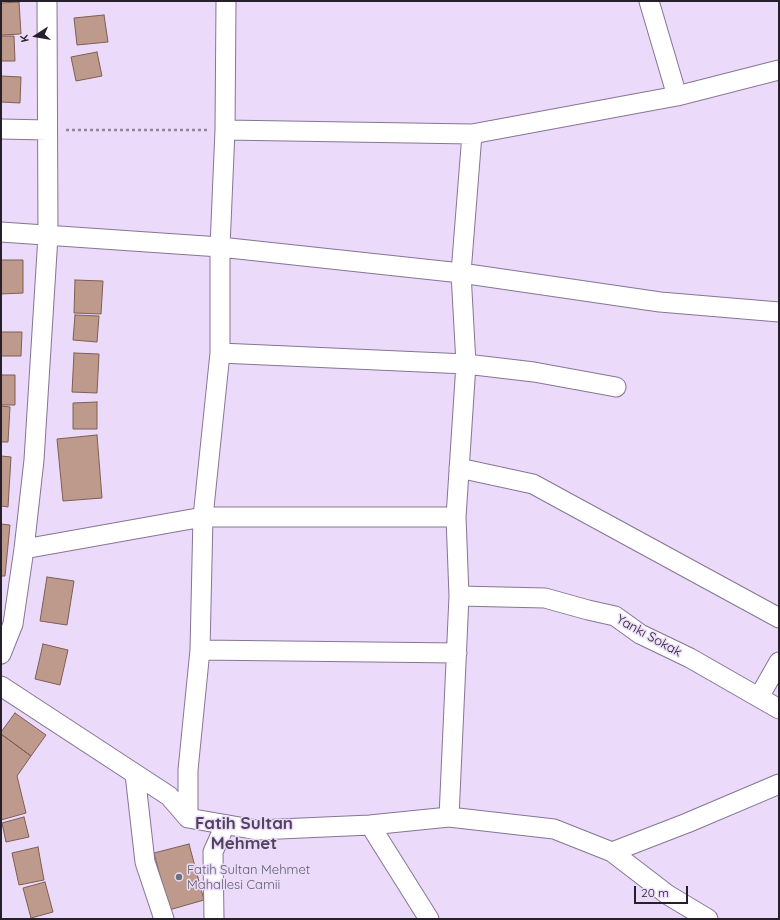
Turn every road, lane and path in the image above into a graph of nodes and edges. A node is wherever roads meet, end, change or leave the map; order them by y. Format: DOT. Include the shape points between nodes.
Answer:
graph roads {
  1 [pos="47,1"];
  2 [pos="226,1"];
  3 [pos="649,1"];
  4 [pos="779,70"];
  5 [pos="677,96"];
  6 [pos="1,129"];
  7 [pos="47,130"];
  8 [pos="225,130"];
  9 [pos="472,134"];
  10 [pos="1,232"];
  11 [pos="48,236"];
  12 [pos="220,247"];
  13 [pos="461,273"];
  14 [pos="779,312"];
  15 [pos="220,353"];
  16 [pos="466,364"];
  17 [pos="616,386"];
  18 [pos="459,468"];
  19 [pos="456,516"];
  20 [pos="203,517"];
  21 [pos="24,549"];
  22 [pos="459,596"];
  23 [pos="779,618"];
  24 [pos="200,650"];
  25 [pos="456,653"];
  26 [pos="1,654"];
  27 [pos="779,662"];
  28 [pos="1,686"];
  29 [pos="759,697"];
  30 [pos="779,710"];
  31 [pos="134,774"];
  32 [pos="779,784"];
  33 [pos="449,817"];
  34 [pos="188,818"];
  35 [pos="225,825"];
  36 [pos="370,825"];
  37 [pos="612,852"];
  38 [pos="164,919"];
  39 [pos="214,919"];
  40 [pos="428,919"];
  41 [pos="708,919"];
  1 -- 7 [label="street"];
  2 -- 8 [label="street"];
  3 -- 5 [label="street"];
  4 -- 5 [label="street"];
  5 -- 9 [label="street"];
  6 -- 7 [label="street"];
  7 -- 8 [label="path"];
  7 -- 11 [label="street"];
  8 -- 9 [label="street"];
  8 -- 12 [label="street"];
  9 -- 13 [label="street"];
  10 -- 11 [label="street"];
  11 -- 12 [label="street"];
  11 -- 21 [label="street" via="34,460"];
  12 -- 13 [label="street"];
  12 -- 15 [label="street"];
  13 -- 14 [label="street" via="660,302"];
  13 -- 16 [label="street"];
  15 -- 16 [label="street"];
  15 -- 20 [label="street"];
  16 -- 17 [label="street"];
  16 -- 18 [label="street"];
  18 -- 19 [label="street"];
  18 -- 23 [label="street" via="533,484"];
  19 -- 20 [label="street"];
  19 -- 22 [label="street"];
  20 -- 21 [label="street"];
  20 -- 24 [label="street"];
  21 -- 26 [label="street" via="13,624"];
  22 -- 25 [label="street"];
  22 -- 29 [label="street, Yankı Sokak" via="545,598 615,616 640,634 690,658"];
  24 -- 25 [label="street"];
  24 -- 34 [label="street" via="188,770"];
  25 -- 33 [label="street"];
  27 -- 29 [label="street"];
  28 -- 31 [label="street"];
  29 -- 30 [label="street, Yankı Sokak"];
  31 -- 34 [label="street" via="169,796"];
  31 -- 38 [label="street" via="145,862"];
  32 -- 37 [label="street"];
  33 -- 36 [label="street"];
  33 -- 37 [label="street" via="554,829"];
  34 -- 35 [label="street"];
  35 -- 36 [label="street" via="257,830"];
  35 -- 39 [label="street" via="213,852"];
  36 -- 40 [label="street"];
  37 -- 41 [label="street" via="668,895"];
}
